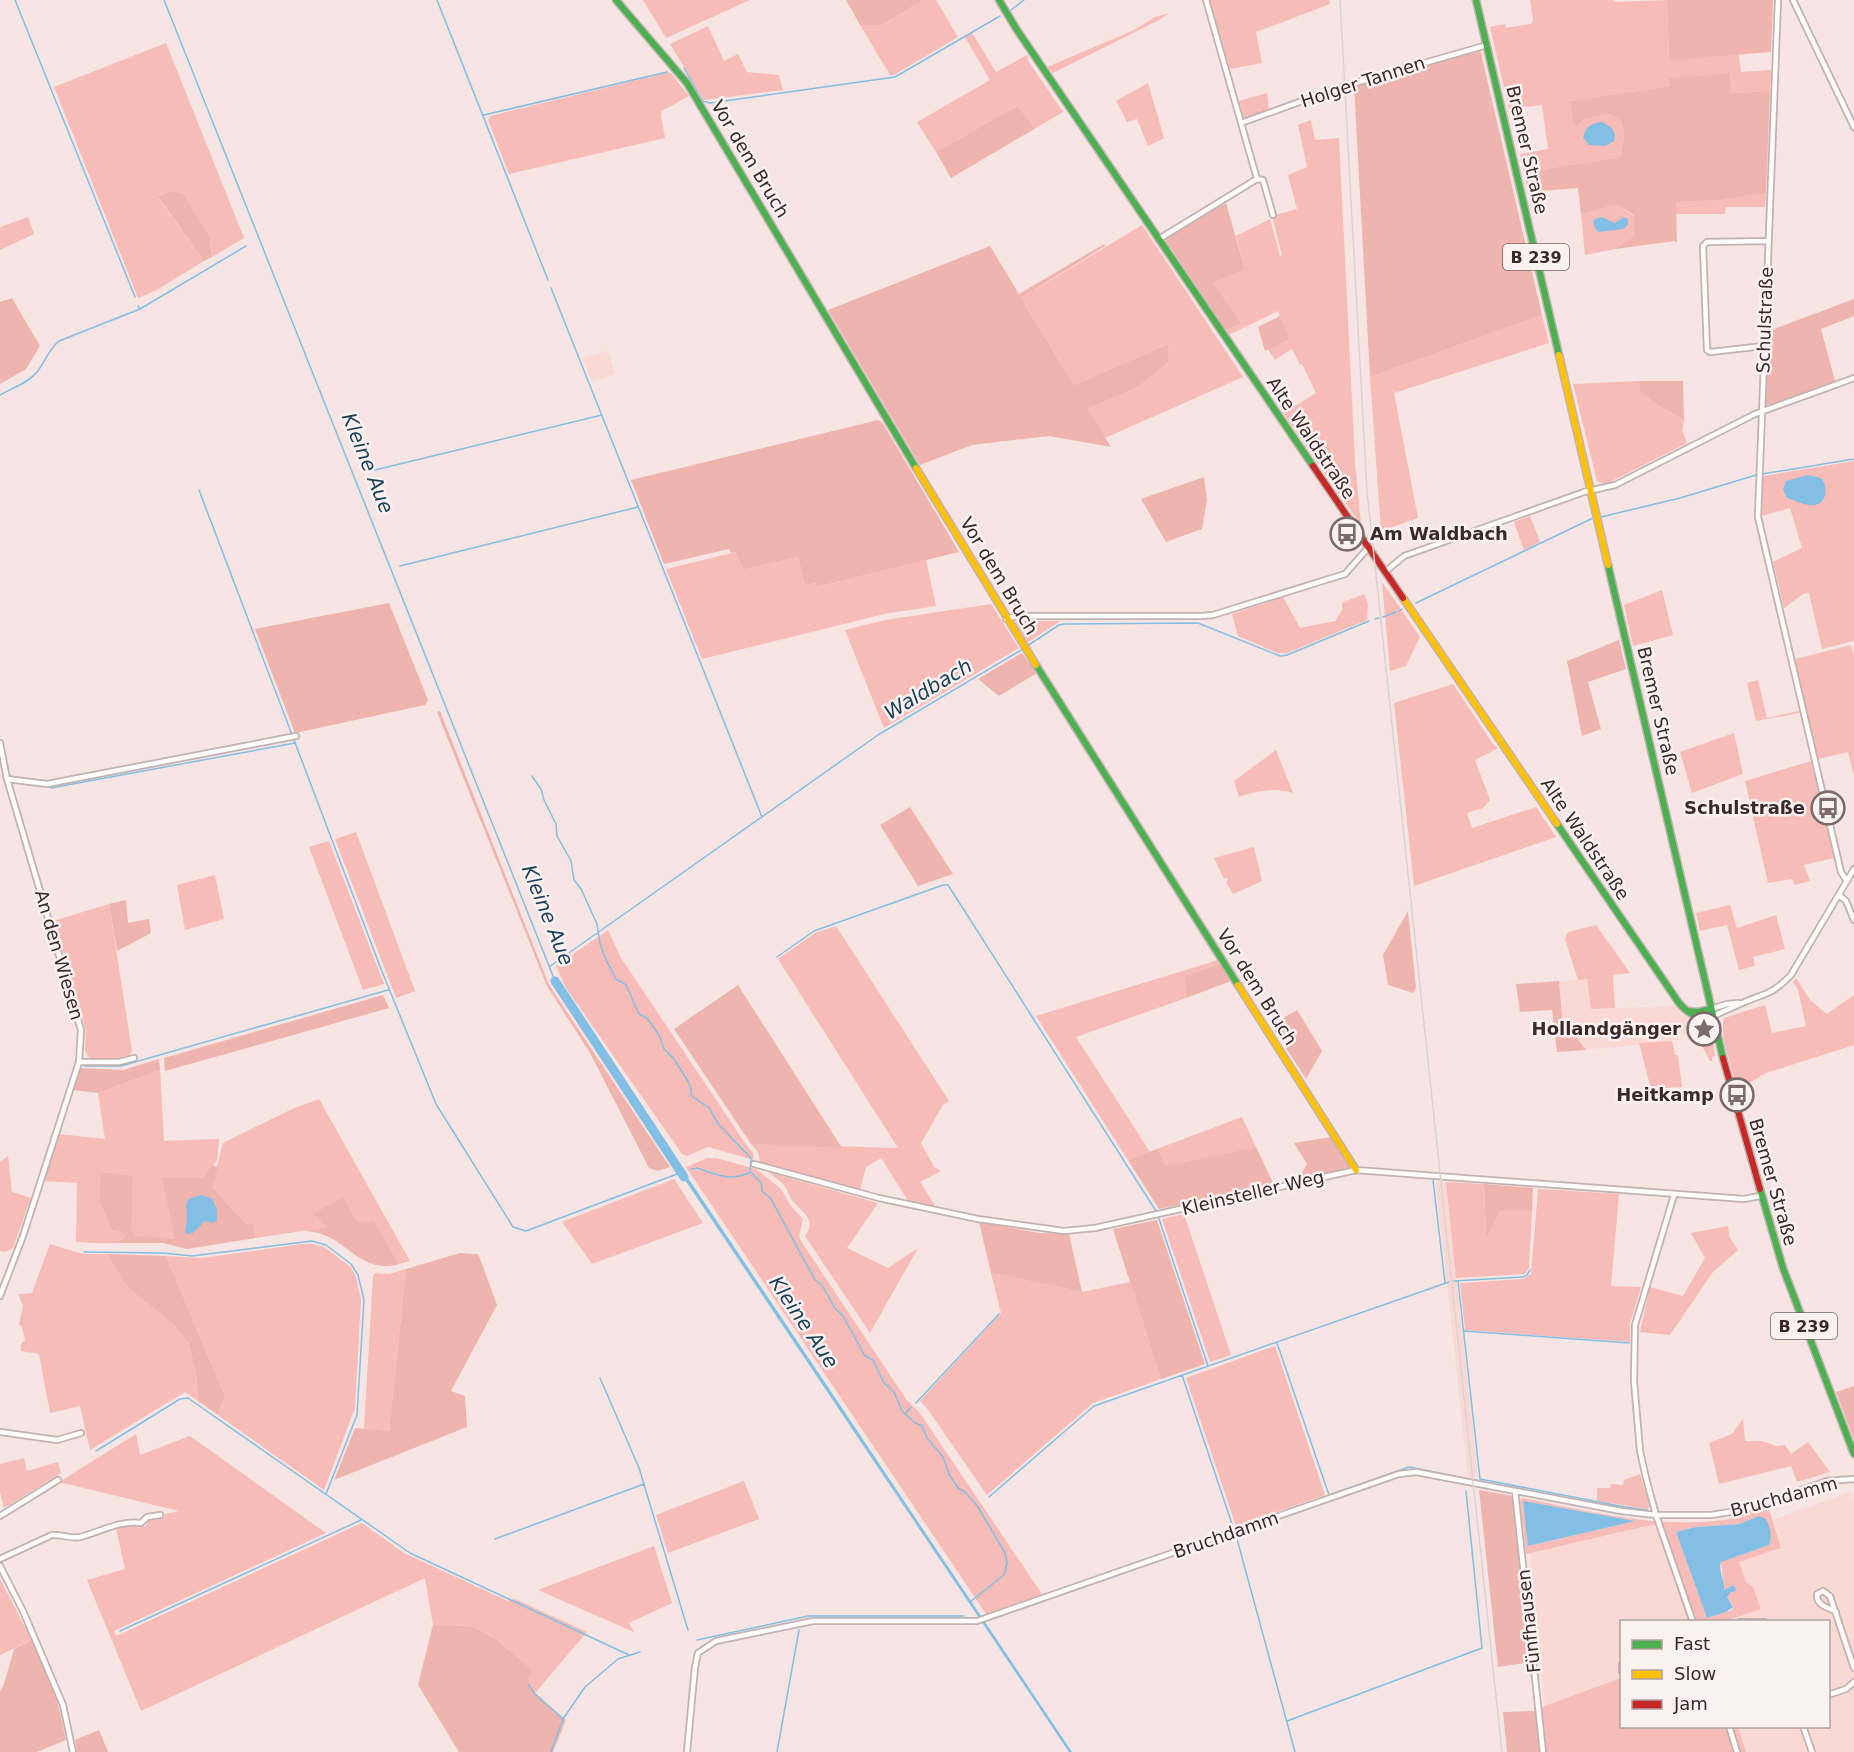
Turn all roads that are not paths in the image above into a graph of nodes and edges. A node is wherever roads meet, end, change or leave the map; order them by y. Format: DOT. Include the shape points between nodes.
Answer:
graph roads {
  1 [pos="616,0"];
  2 [pos="999,0"];
  3 [pos="1206,0"];
  4 [pos="1476,0"];
  5 [pos="1778,0"];
  6 [pos="1793,0"];
  7 [pos="1487,45"];
  8 [pos="1241,123"];
  9 [pos="1854,127"];
  10 [pos="1257,179"];
  11 [pos="1273,215"];
  12 [pos="1159,239"];
  13 [pos="1768,241"];
  14 [pos="1764,346"];
  15 [pos="1854,378"];
  16 [pos="1762,411"];
  17 [pos="1591,491"];
  18 [pos="1368,548"];
  19 [pos="1385,572"];
  20 [pos="1006,619"];
  21 [pos="296,736"];
  22 [pos="0,743"];
  23 [pos="3,772"];
  24 [pos="7,779"];
  25 [pos="1854,869"];
  26 [pos="1847,881"];
  27 [pos="1839,895"];
  28 [pos="1854,920"];
  29 [pos="1712,1012"];
  30 [pos="134,1058"];
  31 [pos="79,1062"];
  32 [pos="754,1164"];
  33 [pos="1356,1170"];
  34 [pos="1674,1195"];
  35 [pos="1760,1196"];
  36 [pos="0,1296"];
  37 [pos="0,1432"];
  38 [pos="81,1433"];
  39 [pos="1854,1454"];
  40 [pos="1854,1479"];
  41 [pos="58,1480"];
  42 [pos="1515,1491"];
  43 [pos="160,1515"];
  44 [pos="1656,1515"];
  45 [pos="0,1516"];
  46 [pos="0,1559"];
  47 [pos="0,1566"];
  48 [pos="1836,1612"];
  49 [pos="1692,1620"];
  50 [pos="1854,1668"];
  51 [pos="1854,1682"];
  52 [pos="1830,1694"];
  53 [pos="1730,1728"];
  54 [pos="1804,1728"];
  55 [pos="73,1752"];
  56 [pos="687,1752"];
  57 [pos="1543,1752"];
  58 [pos="1737,1752"];
  59 [pos="1812,1752"];
  1 -- 20 [label="street, Vor dem Bruch" via="687,83"];
  2 -- 12 [label="street, Alte Waldstraße"];
  3 -- 8 [label="street"];
  4 -- 7 [label="street, Bremer Straße / B 239"];
  5 -- 13 [label="street, Schulstraße"];
  6 -- 9 [label="street"];
  7 -- 8 [label="street, Holger Tannen" via="1344,86"];
  7 -- 17 [label="street, Bremer Straße / B 239"];
  8 -- 10 [label="street"];
  10 -- 11 [label="street" via="1263,180"];
  10 -- 12 [label="street"];
  12 -- 18 [label="street, Alte Waldstraße"];
  13 -- 14 [label="street, Schulstraße"];
  13 -- 14 [label="street" via="1707,242 1703,246 1707,350"];
  14 -- 16 [label="street, Schulstraße"];
  15 -- 16 [label="street"];
  16 -- 17 [label="street" via="1615,485"];
  16 -- 26 [label="street, Schulstraße" via="1758,517 1841,872"];
  17 -- 19 [label="street" via="1404,556"];
  17 -- 29 [label="street, Bremer Straße / B 239"];
  18 -- 19 [label="street, Alte Waldstraße"];
  18 -- 20 [label="street" via="1345,574 1213,615"];
  19 -- 29 [label="street, Alte Waldstraße" via="1683,1009 1695,1017"];
  20 -- 33 [label="street, Vor dem Bruch"];
  21 -- 24 [label="street" via="47,784"];
  22 -- 23 [label="street, An den Wiesen"];
  23 -- 24 [label="street, An den Wiesen"];
  24 -- 31 [label="street, An den Wiesen" via="81,1030"];
  25 -- 26 [label="street"];
  26 -- 27 [label="street"];
  27 -- 28 [label="street"];
  27 -- 29 [label="street" via="1780,987 1767,995"];
  29 -- 35 [label="street, Bremer Straße / B 239"];
  30 -- 31 [label="street"];
  31 -- 36 [label="street, An den Wiesen"];
  32 -- 33 [label="street, Kleinsteller Weg" via="879,1198 1064,1231 1095,1228"];
  33 -- 34 [label="street, Kleinsteller Weg"];
  34 -- 35 [label="street, Kleinsteller Weg" via="1744,1199"];
  34 -- 44 [label="street" via="1635,1325 1636,1418"];
  35 -- 39 [label="street, Bremer Straße / B 239" via="1783,1268"];
  37 -- 38 [label="street" via="57,1440"];
  40 -- 44 [label="street, Bruchdamm" via="1827,1481 1743,1510 1712,1515"];
  41 -- 45 [label="street"];
  42 -- 44 [label="street, Bruchdamm"];
  42 -- 56 [label="street, Bruchdamm" via="1416,1472 1399,1474 977,1621 813,1621 716,1641 698,1653"];
  42 -- 57 [label="street, Fünfhausen"];
  43 -- 46 [label="street" via="79,1537 52,1535"];
  44 -- 49 [label="street"];
  47 -- 55 [label="street" via="63,1705"];
  48 -- 48 [label="street" via="1826,1592 1817,1594 1820,1604"];
  48 -- 50 [label="street"];
  51 -- 52 [label="street"];
  53 -- 58 [label="street"];
  54 -- 59 [label="street"];
}
